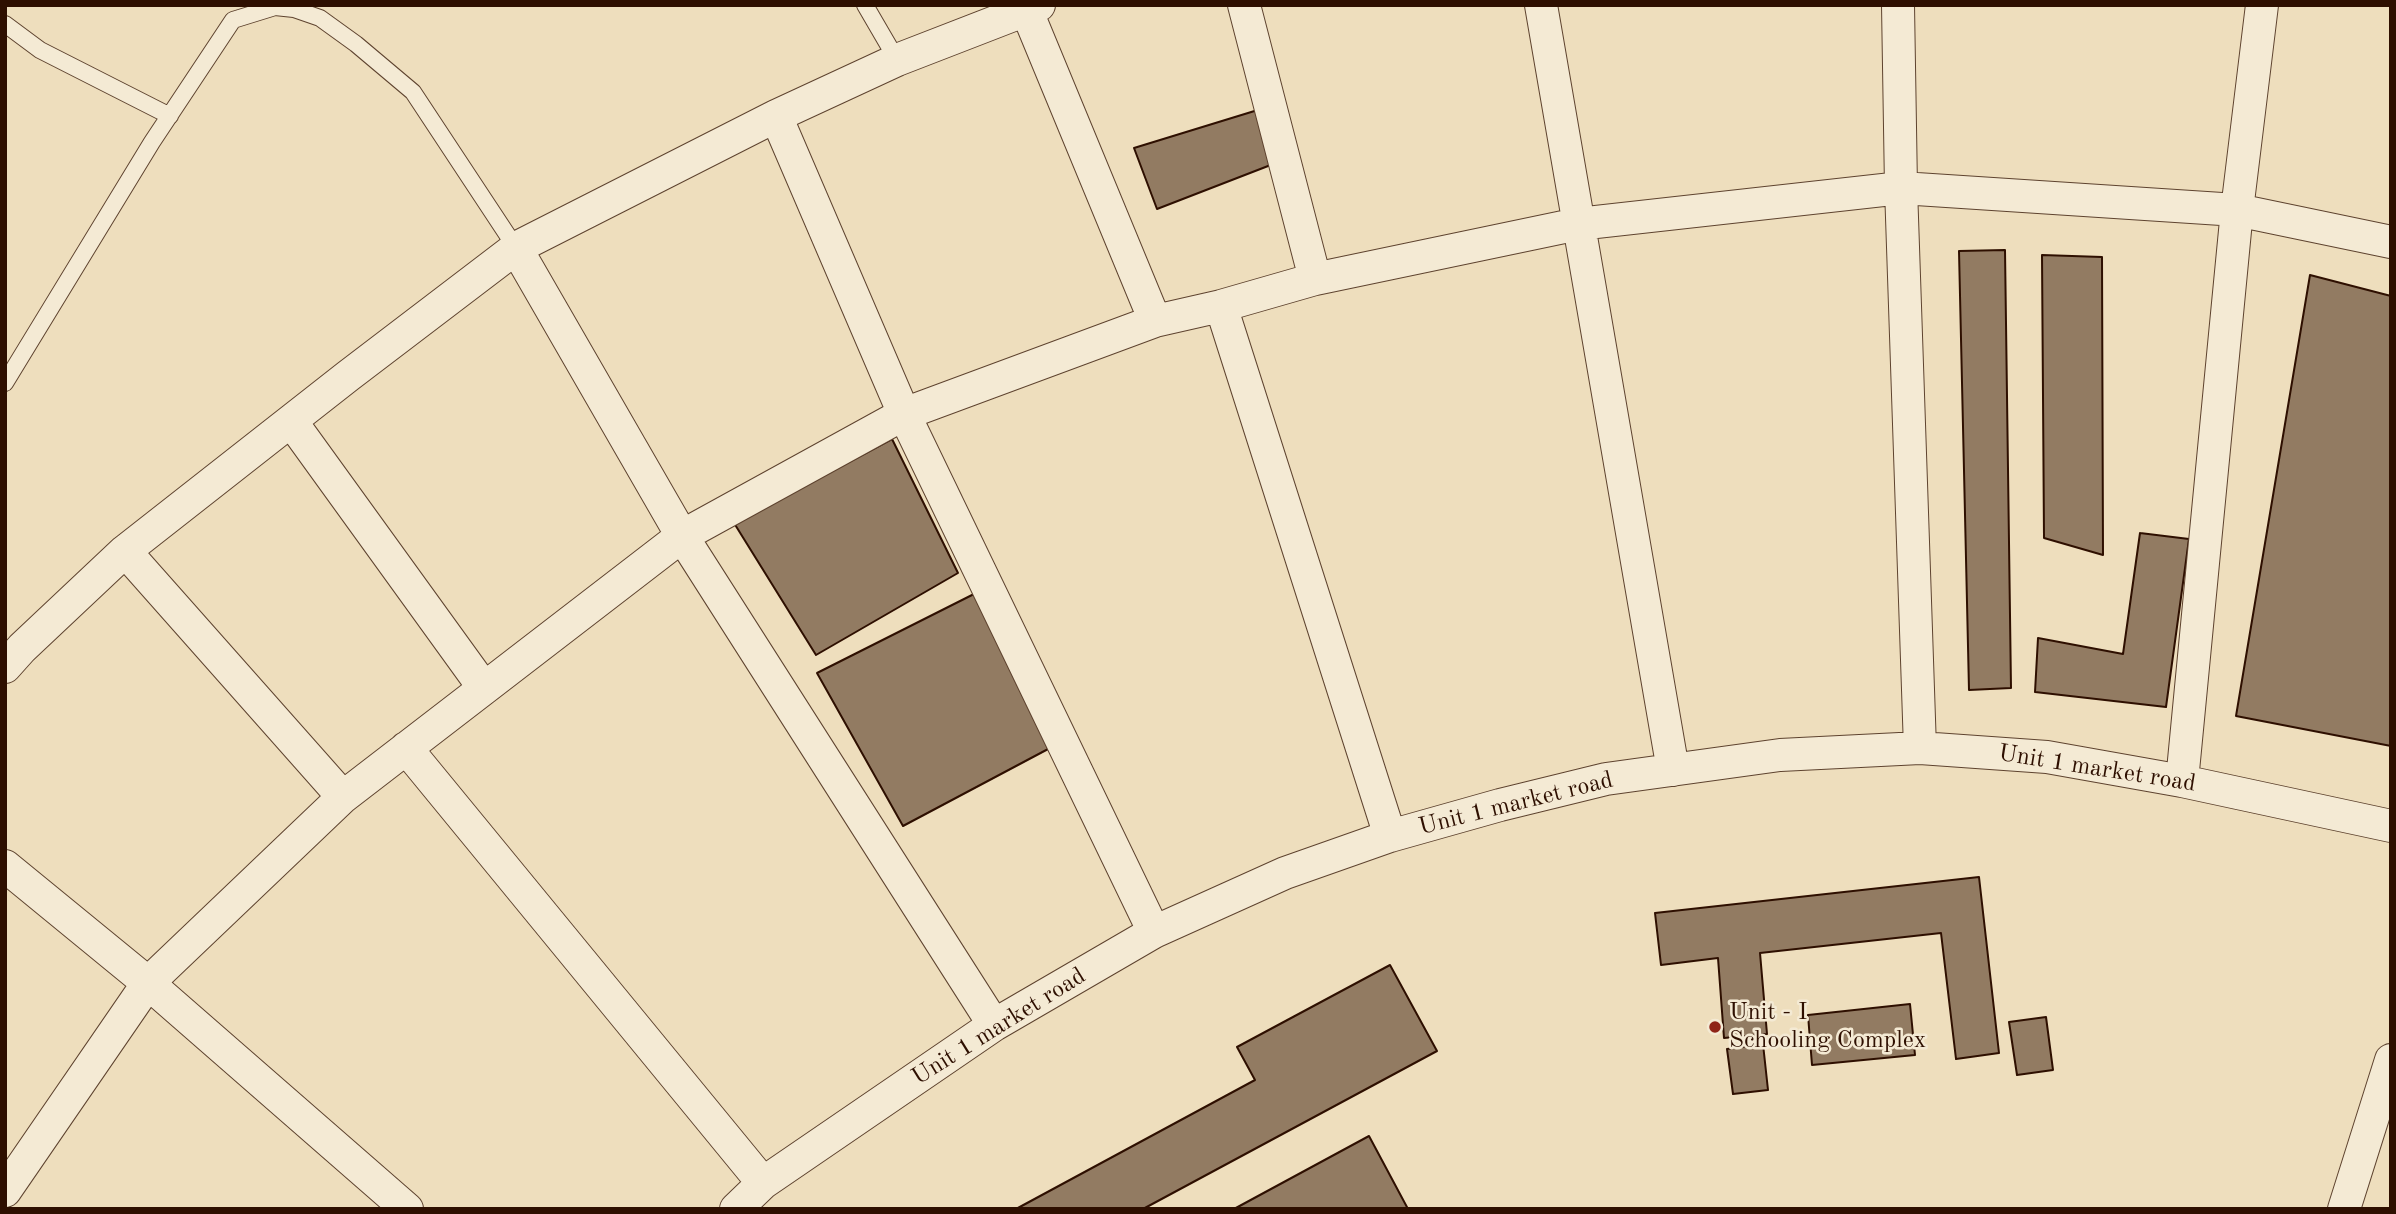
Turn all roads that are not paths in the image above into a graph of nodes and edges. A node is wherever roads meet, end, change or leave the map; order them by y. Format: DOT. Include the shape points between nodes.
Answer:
graph roads {
  1 [pos="865,5"];
  2 [pos="1244,5"];
  3 [pos="1541,5"];
  4 [pos="1898,5"];
  5 [pos="2262,5"];
  6 [pos="1032,7"];
  7 [pos="236,13"];
  8 [pos="5,24"];
  9 [pos="898,60"];
  10 [pos="170,116"];
  11 [pos="776,117"];
  12 [pos="1901,188"];
  13 [pos="2236,210"];
  14 [pos="1578,224"];
  15 [pos="2391,242"];
  16 [pos="516,248"];
  17 [pos="1315,279"];
  18 [pos="1221,306"];
  19 [pos="1155,321"];
  20 [pos="5,383"];
  21 [pos="905,414"];
  22 [pos="291,421"];
  23 [pos="682,536"];
  24 [pos="125,551"];
  25 [pos="5,667"];
  26 [pos="484,688"];
  27 [pos="407,748"];
  28 [pos="1920,748"];
  29 [pos="1673,770"];
  30 [pos="2182,781"];
  31 [pos="343,797"];
  32 [pos="2391,826"];
  33 [pos="1390,836"];
  34 [pos="5,866"];
  35 [pos="1154,932"];
  36 [pos="148,983"];
  37 [pos="994,1025"];
  38 [pos="2391,1060"];
  39 [pos="2377,1150"];
  40 [pos="763,1183"];
  41 [pos="5,1191"];
  42 [pos="407,1209"];
  43 [pos="736,1209"];
  44 [pos="2344,1209"];
  1 -- 9 [label="lane"];
  2 -- 17 [label="street"];
  3 -- 14 [label="street"];
  4 -- 12 [label="street"];
  5 -- 13 [label="street"];
  6 -- 9 [label="street"];
  6 -- 19 [label="street"];
  7 -- 10 [label="lane"];
  7 -- 16 [label="lane" via="294,9 320,18 356,44 413,92"];
  8 -- 10 [label="lane" via="40,50"];
  9 -- 11 [label="street"];
  10 -- 20 [label="lane"];
  11 -- 16 [label="street"];
  11 -- 21 [label="street"];
  12 -- 13 [label="street"];
  12 -- 14 [label="street"];
  12 -- 28 [label="street"];
  13 -- 15 [label="street"];
  13 -- 30 [label="street"];
  14 -- 17 [label="street"];
  14 -- 29 [label="street"];
  16 -- 22 [label="street"];
  16 -- 23 [label="street"];
  17 -- 18 [label="street"];
  18 -- 19 [label="street"];
  18 -- 33 [label="street"];
  19 -- 21 [label="street"];
  21 -- 23 [label="street"];
  21 -- 35 [label="street"];
  22 -- 24 [label="street"];
  22 -- 26 [label="street"];
  23 -- 26 [label="street"];
  23 -- 37 [label="street"];
  24 -- 25 [label="street"];
  24 -- 31 [label="street"];
  26 -- 27 [label="street"];
  27 -- 31 [label="street"];
  27 -- 40 [label="street"];
  28 -- 29 [label="street, Unit 1 market road" via="1780,755"];
  28 -- 30 [label="street, Unit 1 market road" via="2047,757"];
  29 -- 33 [label="street, Unit 1 market road" via="1606,779"];
  30 -- 32 [label="street, Unit 1 market road"];
  31 -- 36 [label="street"];
  33 -- 35 [label="street, Unit 1 market road" via="1286,873"];
  34 -- 36 [label="street"];
  35 -- 37 [label="street, Unit 1 market road"];
  36 -- 41 [label="street"];
  36 -- 42 [label="street"];
  37 -- 40 [label="street, Unit 1 market road"];
  38 -- 39 [label="street"];
  39 -- 44 [label="street"];
  40 -- 43 [label="street, Unit 1 market road"];
}
